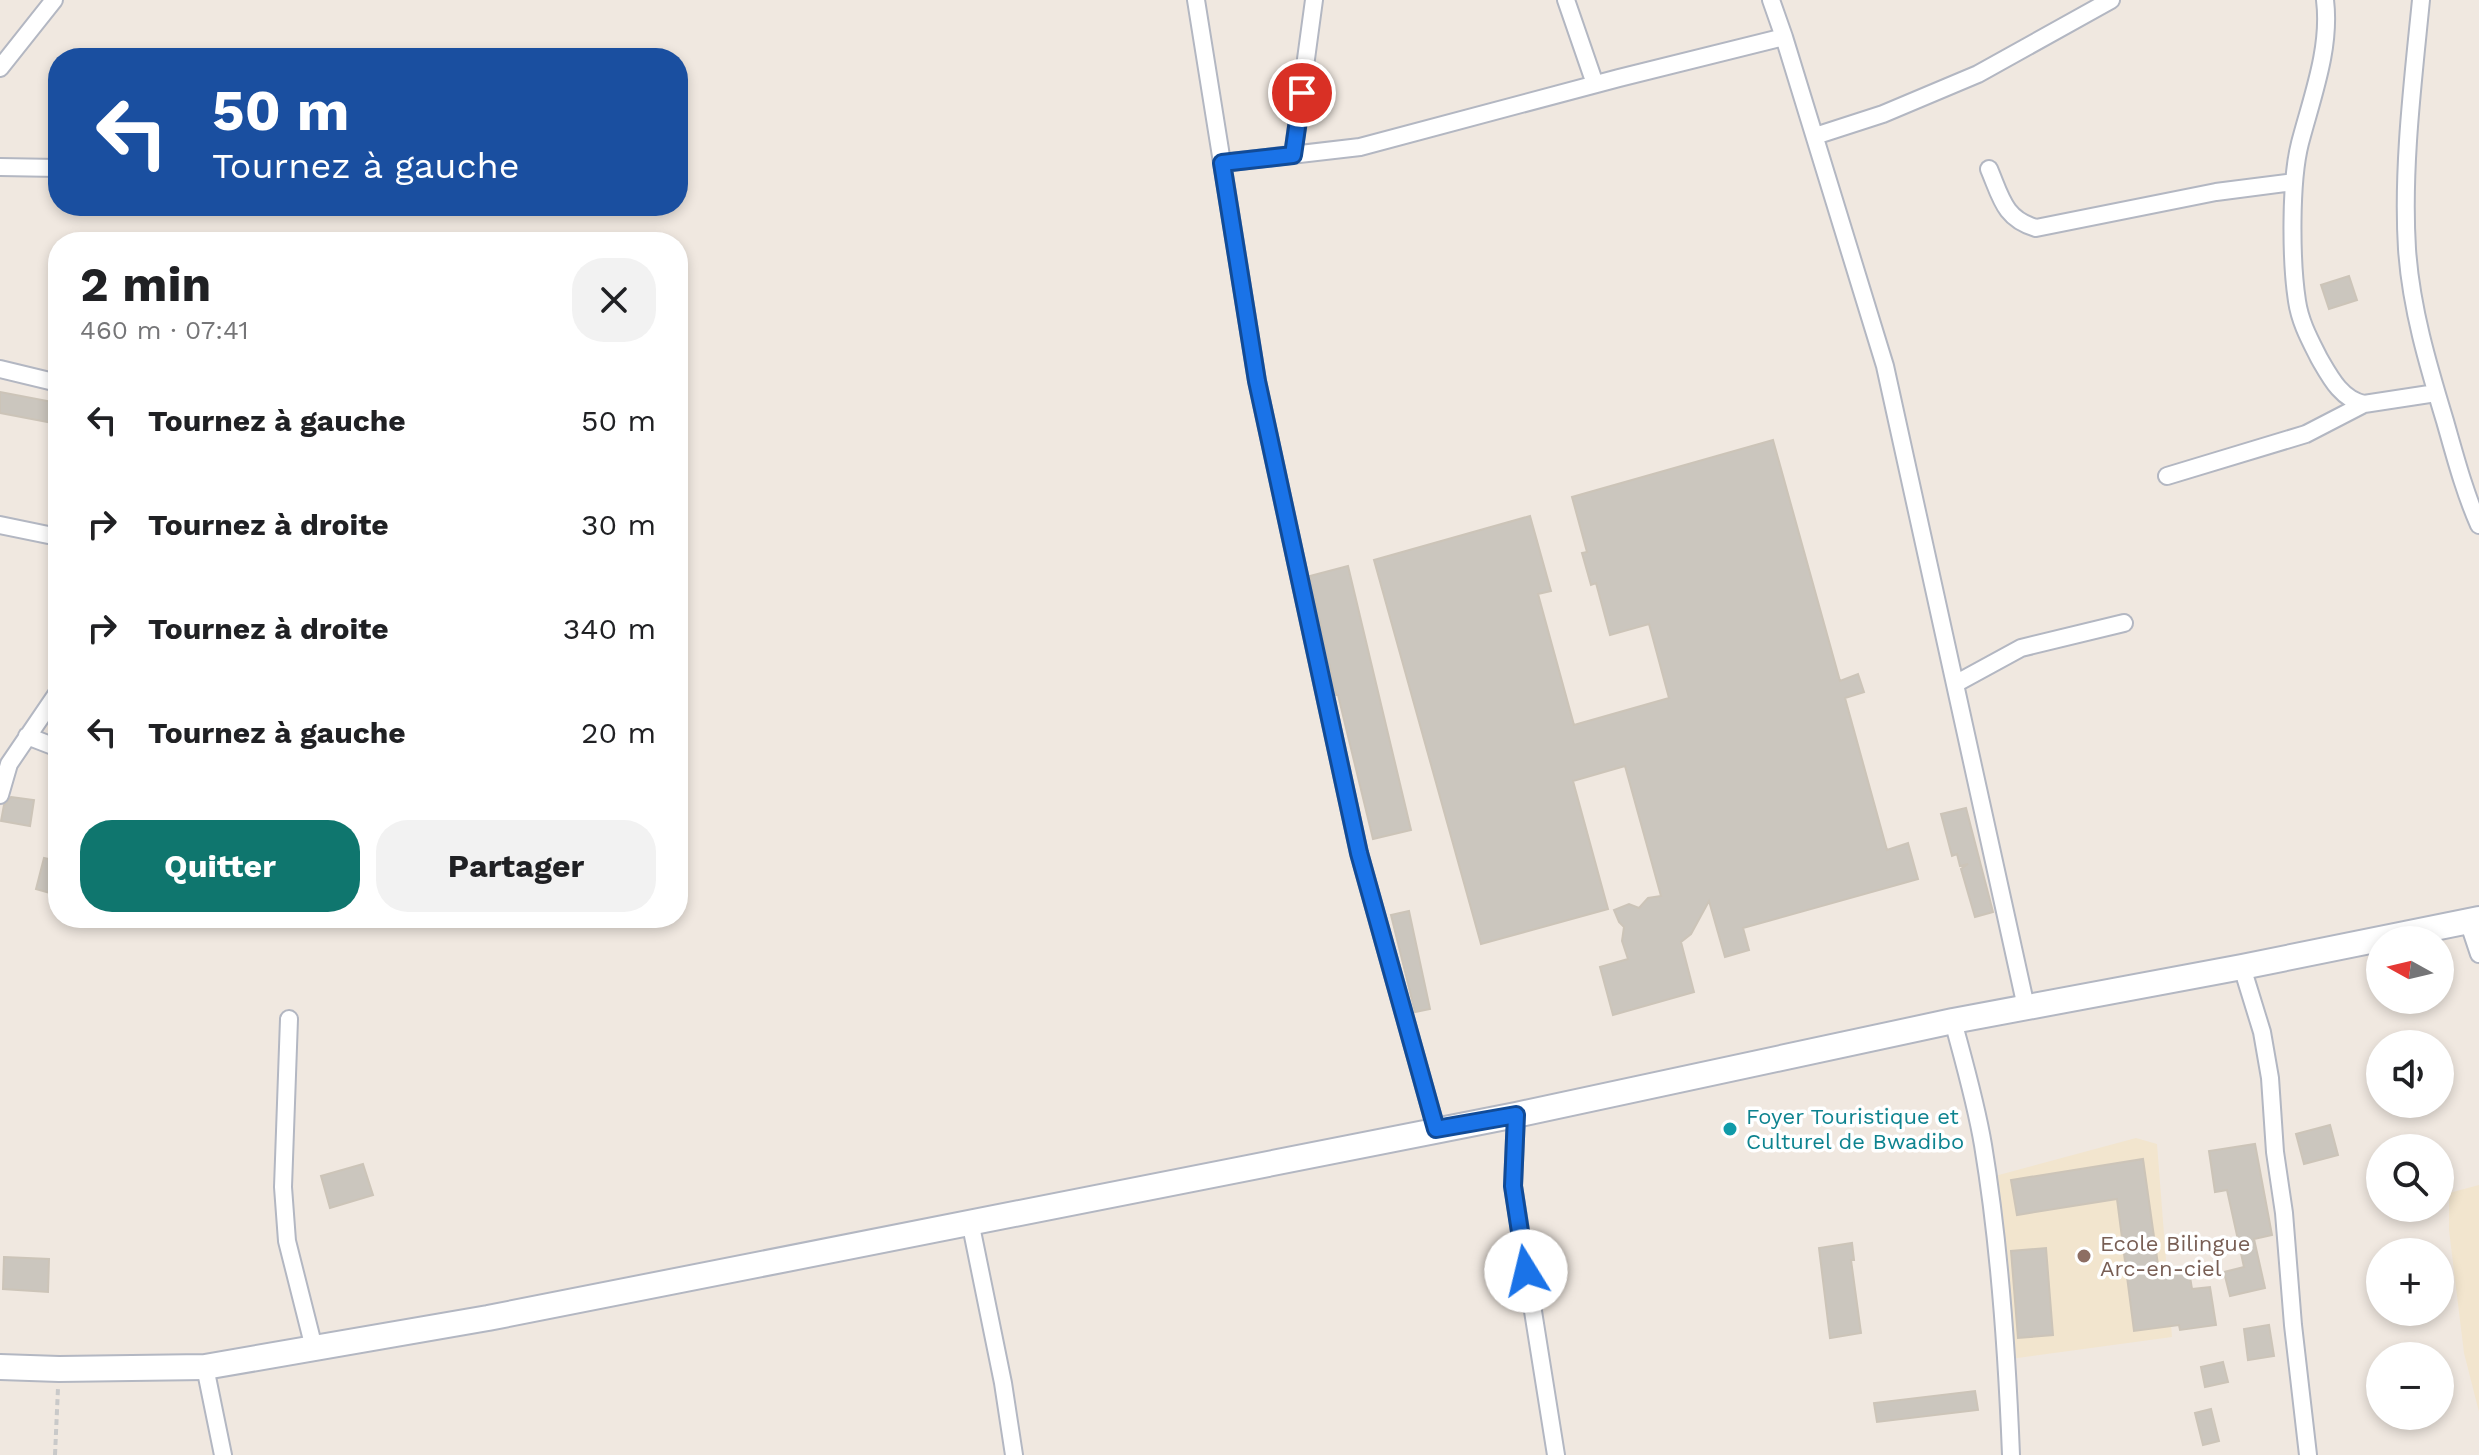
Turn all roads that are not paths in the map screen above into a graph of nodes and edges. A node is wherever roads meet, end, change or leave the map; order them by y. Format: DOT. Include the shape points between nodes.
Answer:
graph roads {
  1 [pos="54,0"];
  2 [pos="1196,0"];
  3 [pos="1314,0"];
  4 [pos="1566,0"];
  5 [pos="1771,0"];
  6 [pos="2325,0"];
  7 [pos="2421,0"];
  8 [pos="2102,2"];
  9 [pos="1784,37"];
  10 [pos="0,68"];
  11 [pos="1595,84"];
  12 [pos="1815,136"];
  13 [pos="1293,155"];
  14 [pos="1222,163"];
  15 [pos="0,167"];
  16 [pos="48,168"];
  17 [pos="1989,169"];
  18 [pos="2294,182"];
  19 [pos="0,369"];
  20 [pos="48,381"];
  21 [pos="2436,393"];
  22 [pos="2364,404"];
  23 [pos="2167,476"];
  24 [pos="0,525"];
  25 [pos="2479,525"];
  26 [pos="48,535"];
  27 [pos="2124,623"];
  28 [pos="1955,684"];
  29 [pos="48,706"];
  30 [pos="27,736"];
  31 [pos="48,744"];
  32 [pos="4,762"];
  33 [pos="0,795"];
  34 [pos="2473,920"];
  35 [pos="2479,954"];
  36 [pos="2242,967"];
  37 [pos="2026,1007"];
  38 [pos="289,1019"];
  39 [pos="1953,1021"];
  40 [pos="1516,1115"];
  41 [pos="1436,1129"];
  42 [pos="970,1221"];
  43 [pos="314,1348"];
  44 [pos="0,1367"];
  45 [pos="205,1367"];
  46 [pos="223,1455"];
  47 [pos="1014,1455"];
  48 [pos="1556,1455"];
  49 [pos="2011,1455"];
  50 [pos="2308,1455"];
  1 -- 10 [label="street"];
  2 -- 14 [label="street"];
  3 -- 13 [label="street"];
  4 -- 11 [label="street"];
  5 -- 9 [label="street"];
  6 -- 18 [label="street" via="2321,69"];
  7 -- 21 [label="street" via="2407,246 2412,293"];
  8 -- 12 [label="street" via="1978,74"];
  9 -- 11 [label="street"];
  9 -- 12 [label="street"];
  11 -- 13 [label="street" via="1360,147"];
  12 -- 28 [label="street" via="1885,366"];
  13 -- 14 [label="street"];
  14 -- 41 [label="street" via="1257,381 1356,838"];
  15 -- 16 [label="street"];
  17 -- 18 [label="street" via="2006,209 2018,223 2036,228"];
  18 -- 22 [label="street" via="2297,302 2306,333 2332,380 2354,402"];
  19 -- 20 [label="street"];
  21 -- 22 [label="street"];
  21 -- 25 [label="street"];
  22 -- 23 [label="street" via="2306,434"];
  24 -- 26 [label="street"];
  27 -- 28 [label="street" via="2021,648"];
  28 -- 37 [label="street"];
  29 -- 30 [label="street"];
  30 -- 31 [label="street"];
  30 -- 32 [label="street"];
  32 -- 33 [label="street"];
  34 -- 35 [label="street"];
  34 -- 36 [label="main road"];
  36 -- 37 [label="main road"];
  36 -- 50 [label="street" via="2270,1078"];
  37 -- 39 [label="main road"];
  38 -- 43 [label="street" via="287,1241"];
  39 -- 40 [label="main road"];
  39 -- 49 [label="street" via="1983,1144 1991,1202"];
  40 -- 41 [label="main road"];
  40 -- 48 [label="street" via="1513,1186"];
  41 -- 42 [label="main road"];
  42 -- 43 [label="main road"];
  42 -- 47 [label="street"];
  43 -- 45 [label="main road"];
  44 -- 45 [label="main road"];
  45 -- 46 [label="street"];
}
